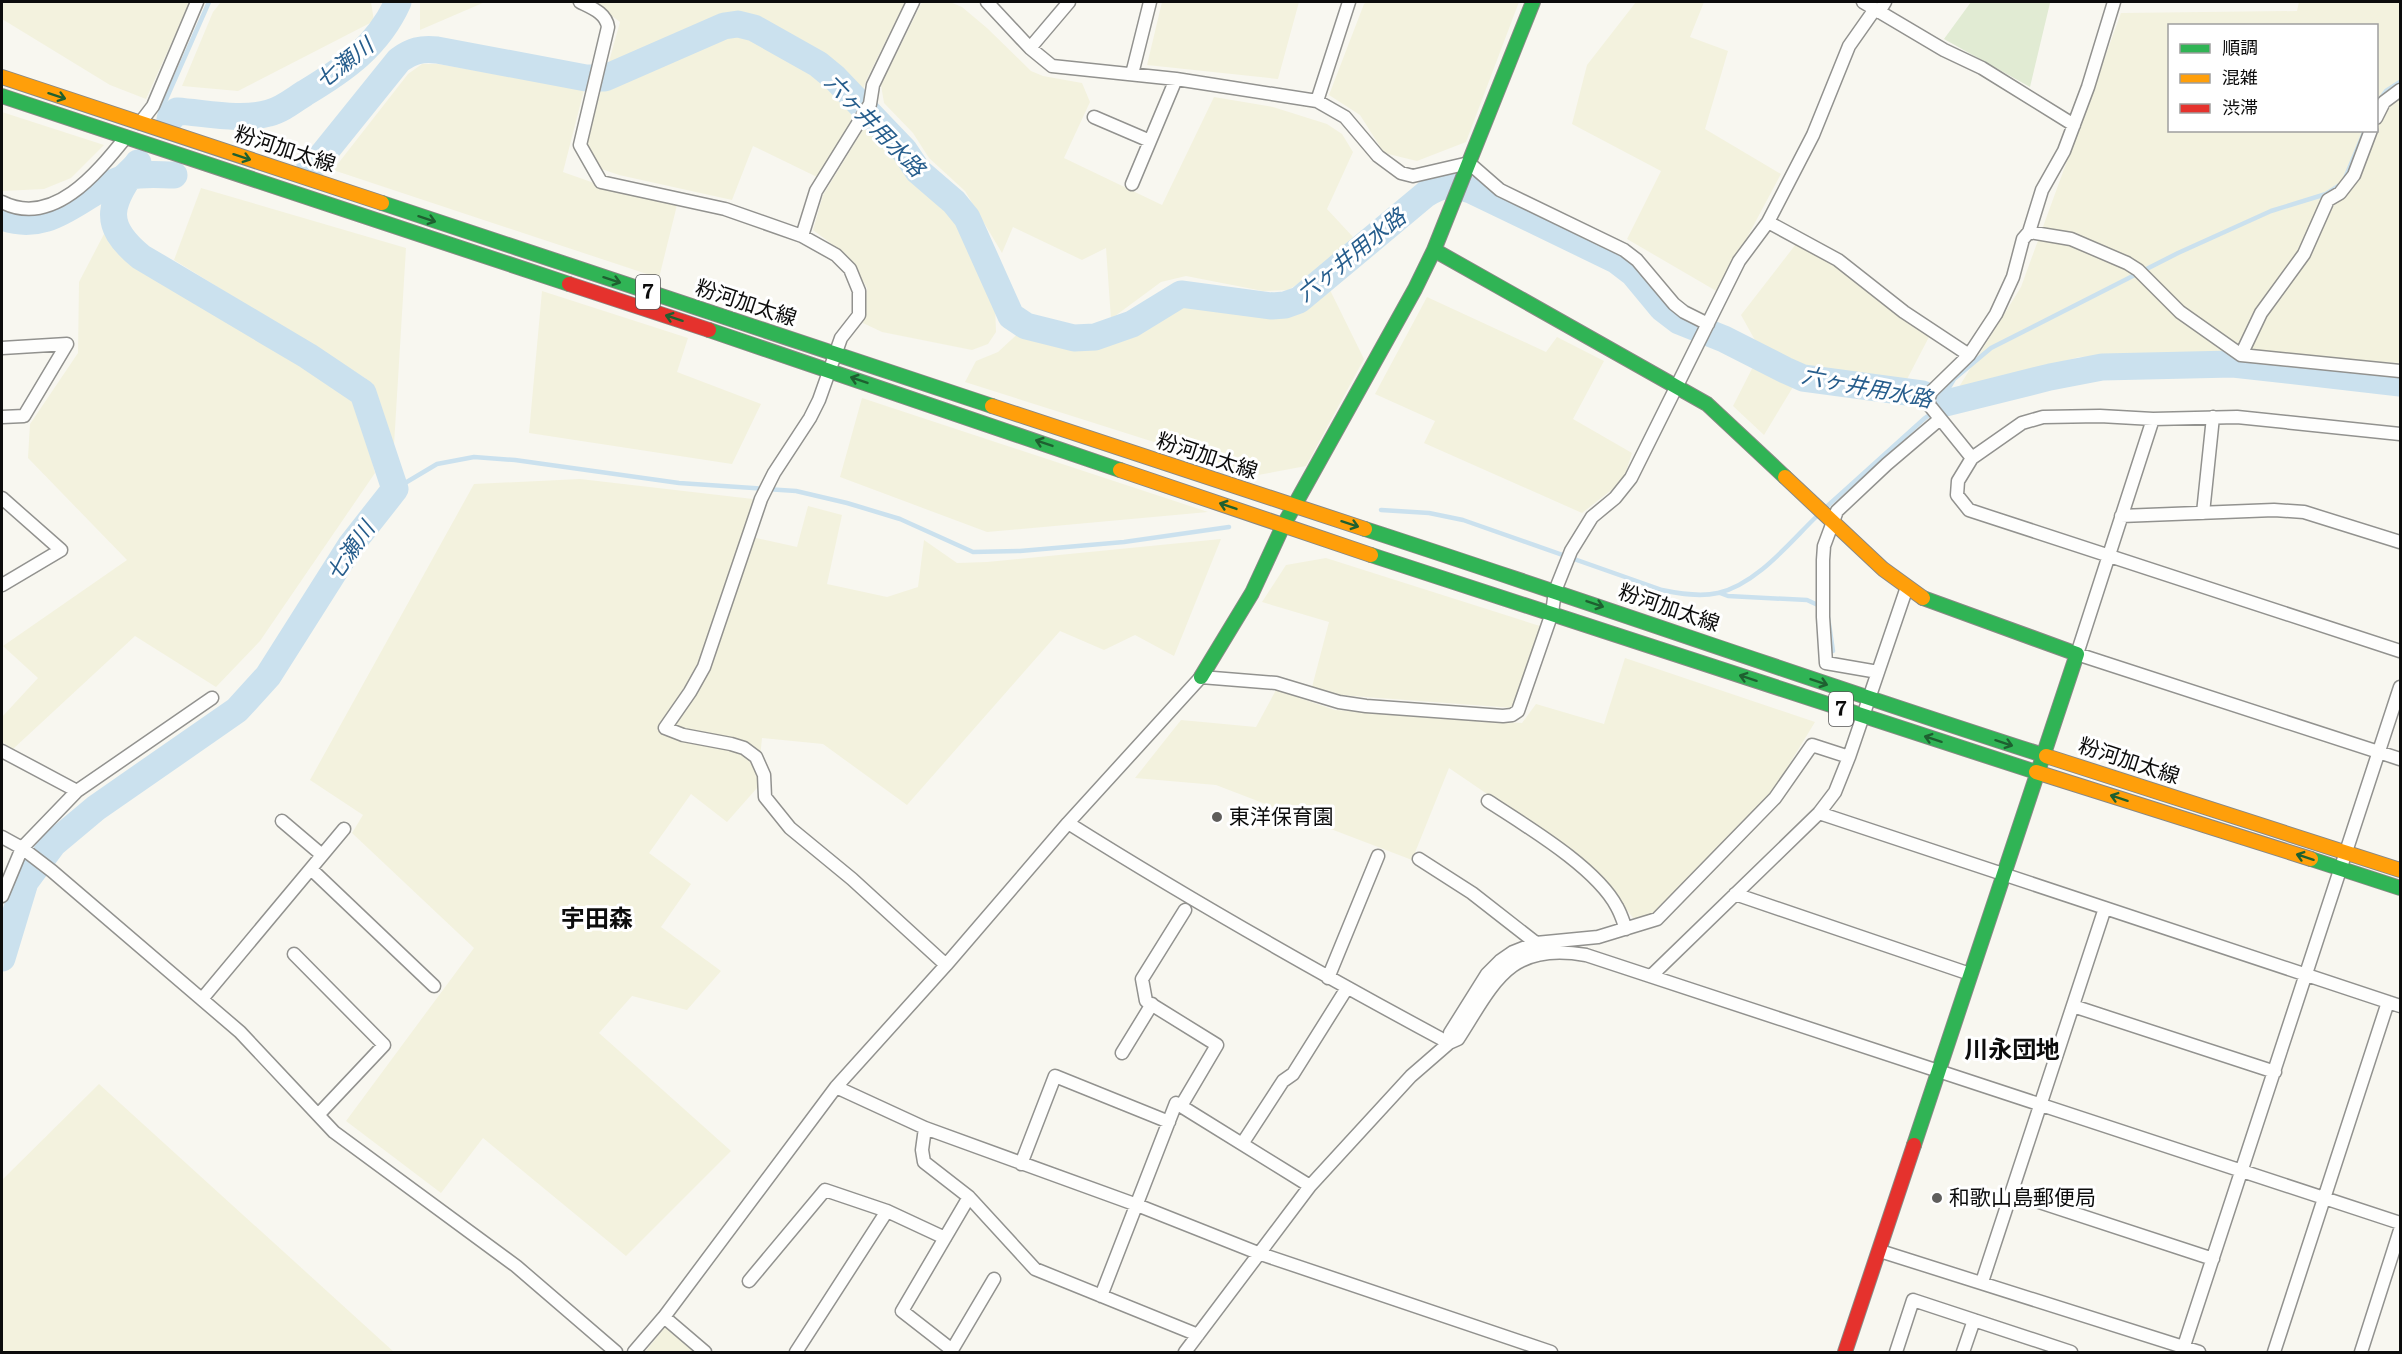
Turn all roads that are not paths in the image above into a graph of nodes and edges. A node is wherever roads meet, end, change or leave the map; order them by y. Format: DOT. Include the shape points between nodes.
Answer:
graph roads {
  1 [pos="197,2"];
  2 [pos="580,2"];
  3 [pos="913,2"];
  4 [pos="987,2"];
  5 [pos="1069,2"];
  6 [pos="1150,2"];
  7 [pos="1349,2"];
  8 [pos="1533,2"];
  9 [pos="1863,2"];
  10 [pos="2114,2"];
  11 [pos="1880,7"];
  12 [pos="1030,48"];
  13 [pos="1132,74"];
  14 [pos="2,77"];
  15 [pos="1176,79"];
  16 [pos="2400,90"];
  17 [pos="2,96"];
  18 [pos="1317,101"];
  19 [pos="2378,114"];
  20 [pos="1094,117"];
  21 [pos="141,123"];
  22 [pos="2074,125"];
  23 [pos="2371,132"];
  24 [pos="126,137"];
  25 [pos="1150,141"];
  26 [pos="1467,169"];
  27 [pos="1132,184"];
  28 [pos="2,202"];
  29 [pos="1768,222"];
  30 [pos="2029,232"];
  31 [pos="802,236"];
  32 [pos="1434,250"];
  33 [pos="1706,329"];
  34 [pos="2,348"];
  35 [pos="834,354"];
  36 [pos="1969,355"];
  37 [pos="2241,355"];
  38 [pos="829,370"];
  39 [pos="2400,371"];
  40 [pos="1678,386"];
  41 [pos="1933,407"];
  42 [pos="2,417"];
  43 [pos="2213,417"];
  44 [pos="2153,419"];
  45 [pos="2400,434"];
  46 [pos="1972,458"];
  47 [pos="2,498"];
  48 [pos="1294,506"];
  49 [pos="2203,513"];
  50 [pos="2121,516"];
  51 [pos="1828,520"];
  52 [pos="1283,526"];
  53 [pos="2400,542"];
  54 [pos="2108,555"];
  55 [pos="2,585"];
  56 [pos="1906,590"];
  57 [pos="1555,591"];
  58 [pos="1552,613"];
  59 [pos="2400,651"];
  60 [pos="2077,654"];
  61 [pos="1878,672"];
  62 [pos="1201,677"];
  63 [pos="2400,687"];
  64 [pos="212,698"];
  65 [pos="1869,699"];
  66 [pos="1862,716"];
  67 [pos="2,751"];
  68 [pos="2380,752"];
  69 [pos="2042,755"];
  70 [pos="1849,758"];
  71 [pos="2400,759"];
  72 [pos="2037,772"];
  73 [pos="76,791"];
  74 [pos="1488,801"];
  75 [pos="1819,813"];
  76 [pos="282,821"];
  77 [pos="1068,824"];
  78 [pos="344,829"];
  79 [pos="2,837"];
  80 [pos="22,848"];
  81 [pos="2348,852"];
  82 [pos="322,855"];
  83 [pos="1378,856"];
  84 [pos="1419,859"];
  85 [pos="2342,868"];
  86 [pos="311,869"];
  87 [pos="2400,870"];
  88 [pos="2003,874"];
  89 [pos="2400,888"];
  90 [pos="1735,894"];
  91 [pos="2,896"];
  92 [pos="2105,908"];
  93 [pos="1185,910"];
  94 [pos="1626,928"];
  95 [pos="1536,943"];
  96 [pos="294,954"];
  97 [pos="946,965"];
  98 [pos="1970,974"];
  99 [pos="2307,975"];
  100 [pos="1651,976"];
  101 [pos="1328,978"];
  102 [pos="434,986"];
  103 [pos="1347,988"];
  104 [pos="202,999"];
  105 [pos="1152,1004"];
  106 [pos="2394,1004"];
  107 [pos="2073,1006"];
  108 [pos="1449,1043"];
  109 [pos="1122,1053"];
  110 [pos="2275,1072"];
  111 [pos="1937,1073"];
  112 [pos="836,1087"];
  113 [pos="1181,1106"];
  114 [pos="2041,1106"];
  115 [pos="318,1115"];
  116 [pos="1169,1122"];
  117 [pos="925,1128"];
  118 [pos="1242,1144"];
  119 [pos="1021,1164"];
  120 [pos="2242,1171"];
  121 [pos="1310,1186"];
  122 [pos="2012,1193"];
  123 [pos="969,1197"];
  124 [pos="2324,1198"];
  125 [pos="1137,1205"];
  126 [pos="887,1210"];
  127 [pos="2400,1223"];
  128 [pos="2400,1230"];
  129 [pos="945,1238"];
  130 [pos="1880,1251"];
  131 [pos="1258,1253"];
  132 [pos="2213,1259"];
  133 [pos="994,1279"];
  134 [pos="750,1281"];
  135 [pos="1982,1282"];
  136 [pos="1101,1296"];
  137 [pos="664,1317"];
  138 [pos="1974,1320"];
  139 [pos="1198,1335"];
  140 [pos="2183,1350"];
  141 [pos="616,1353"];
  142 [pos="634,1353"];
  143 [pos="705,1353"];
  144 [pos="796,1353"];
  145 [pos="1185,1353"];
  146 [pos="1551,1353"];
  147 [pos="1845,1353"];
  148 [pos="1896,1353"];
  149 [pos="1963,1353"];
  150 [pos="2071,1353"];
  151 [pos="2199,1353"];
  152 [pos="2274,1353"];
  153 [pos="2361,1353"];
  1 -- 21 [label="street" via="153,105"];
  2 -- 31 [label="street" via="607,20 608,27 580,145 601,182 725,209"];
  3 -- 31 [label="street" via="873,85 867,108 816,191"];
  4 -- 12 [label="street"];
  5 -- 12 [label="street"];
  6 -- 13 [label="street"];
  7 -- 18 [label="street"];
  8 -- 26 [label="main road"];
  9 -- 11 [label="street"];
  10 -- 22 [label="street"];
  11 -- 22 [label="street" via="1944,50 1982,68"];
  11 -- 29 [label="street" via="1849,46 1814,135"];
  12 -- 13 [label="street" via="1052,66"];
  13 -- 15 [label="street"];
  14 -- 21 [label="main road, 粉河加太線 / 7, one-way"];
  15 -- 18 [label="street"];
  15 -- 25 [label="street"];
  16 -- 19 [label="street" via="2384,102"];
  17 -- 24 [label="main road, 粉河加太線 / 7"];
  18 -- 26 [label="street" via="1345,117 1378,156 1401,173 1413,176"];
  20 -- 25 [label="street"];
  21 -- 35 [label="main road, 粉河加太線 / 7, one-way"];
  22 -- 30 [label="street" via="2042,190"];
  23 -- 37 [label="street" via="2354,175 2340,194 2328,200 2304,254 2261,313"];
  24 -- 28 [label="street" via="103,165 65,199 31,210"];
  38 -- 24 [label="main road, 粉河加太線 / 7, one-way"];
  25 -- 27 [label="street"];
  26 -- 32 [label="main road"];
  26 -- 33 [label="street" via="1500,190 1624,250 1674,304"];
  29 -- 33 [label="street" via="1739,261"];
  29 -- 36 [label="street" via="1838,260 1904,312"];
  30 -- 36 [label="street" via="1996,314"];
  30 -- 37 [label="street" via="2071,239 2127,263 2180,312"];
  31 -- 35 [label="street" via="836,255 850,269 859,291 859,315"];
  32 -- 40 [label="main road"];
  32 -- 48 [label="main road"];
  33 -- 40 [label="street"];
  34 -- 42 [label="street" via="67,344 24,416"];
  35 -- 38 [label="street"];
  35 -- 48 [label="main road, 粉河加太線 / 7"];
  36 -- 41 [label="street"];
  37 -- 39 [label="street"];
  52 -- 38 [label="main road, 粉河加太線 / 7, one-way"];
  38 -- 97 [label="street" via="810,418 761,499 704,667 665,728 732,744 756,757 764,775 765,797 790,828"];
  40 -- 51 [label="main road" via="1741,433"];
  40 -- 57 [label="street" via="1631,478 1592,518 1571,551"];
  41 -- 46 [label="street"];
  41 -- 51 [label="street" via="1887,464"];
  43 -- 44 [label="street"];
  43 -- 45 [label="street"];
  43 -- 49 [label="street"];
  44 -- 46 [label="street" via="2043,417 2022,423"];
  44 -- 50 [label="street"];
  46 -- 54 [label="street" via="1957,488 1957,495 1969,510"];
  47 -- 55 [label="street" via="61,550"];
  48 -- 52 [label="main road"];
  48 -- 57 [label="main road, 粉河加太線 / 7, one-way"];
  49 -- 50 [label="street"];
  49 -- 53 [label="street" via="2304,512"];
  50 -- 54 [label="street"];
  51 -- 56 [label="main road"];
  51 -- 61 [label="street" via="1823,560 1826,663"];
  52 -- 58 [label="main road, 粉河加太線 / 7"];
  52 -- 62 [label="main road" via="1252,593"];
  54 -- 59 [label="street"];
  54 -- 60 [label="street"];
  56 -- 60 [label="main road"];
  56 -- 61 [label="street"];
  57 -- 58 [label="street"];
  57 -- 65 [label="main road, 粉河加太線 / 7, one-way"];
  58 -- 62 [label="street" via="1522,702 1512,715 1366,706 1276,683"];
  66 -- 58 [label="main road, 粉河加太線 / 7, one-way"];
  60 -- 68 [label="street"];
  60 -- 69 [label="main road"];
  61 -- 65 [label="street"];
  62 -- 77 [label="street"];
  63 -- 68 [label="street"];
  64 -- 73 [label="street"];
  65 -- 66 [label="street"];
  65 -- 69 [label="main road, 粉河加太線 / 7, one-way"];
  66 -- 70 [label="street"];
  72 -- 66 [label="main road, 粉河加太線 / 7, one-way"];
  67 -- 73 [label="street"];
  68 -- 71 [label="street"];
  68 -- 81 [label="street"];
  69 -- 72 [label="main road"];
  69 -- 81 [label="main road, 粉河加太線 / 7"];
  70 -- 75 [label="street" via="1835,792"];
  70 -- 94 [label="street" via="1812,745 1775,798 1657,920"];
  85 -- 72 [label="main road, 粉河加太線 / 7, one-way"];
  72 -- 88 [label="main road"];
  73 -- 80 [label="street"];
  74 -- 94 [label="street" via="1573,860 1602,886 1617,905"];
  75 -- 88 [label="street"];
  75 -- 90 [label="street"];
  76 -- 82 [label="street"];
  77 -- 97 [label="street"];
  77 -- 101 [label="street"];
  78 -- 82 [label="street"];
  79 -- 80 [label="street"];
  80 -- 91 [label="street"];
  80 -- 104 [label="street"];
  81 -- 85 [label="street"];
  81 -- 87 [label="main road, 粉河加太線 / 7"];
  82 -- 86 [label="street"];
  83 -- 101 [label="street"];
  84 -- 95 [label="street"];
  85 -- 89 [label="main road, 粉河加太線 / 7"];
  85 -- 99 [label="street"];
  86 -- 102 [label="street"];
  86 -- 104 [label="street"];
  88 -- 92 [label="street"];
  88 -- 98 [label="main road"];
  90 -- 98 [label="street"];
  90 -- 100 [label="street"];
  92 -- 99 [label="street"];
  92 -- 107 [label="street"];
  93 -- 105 [label="street" via="1142,979 1146,1001"];
  94 -- 95 [label="street" via="1598,937"];
  95 -- 108 [label="street" via="1513,952 1488,974 1450,1034"];
  96 -- 115 [label="street" via="384,1045"];
  97 -- 112 [label="street"];
  98 -- 111 [label="main road"];
  99 -- 106 [label="street"];
  99 -- 110 [label="street"];
  100 -- 108 [label="street" via="1564,951 1523,958 1494,984 1458,1039"];
  100 -- 111 [label="street"];
  101 -- 103 [label="street"];
  103 -- 108 [label="street"];
  103 -- 118 [label="street" via="1293,1074 1283,1081"];
  104 -- 115 [label="street" via="240,1032"];
  105 -- 109 [label="street"];
  105 -- 113 [label="street" via="1217,1045"];
  106 -- 124 [label="street"];
  107 -- 110 [label="street"];
  107 -- 114 [label="street"];
  108 -- 121 [label="street" via="1411,1076"];
  110 -- 120 [label="street"];
  111 -- 114 [label="street"];
  111 -- 130 [label="main road"];
  112 -- 117 [label="street"];
  112 -- 137 [label="street"];
  113 -- 116 [label="street" via="1176,1103"];
  113 -- 118 [label="street"];
  114 -- 120 [label="street"];
  114 -- 122 [label="street"];
  115 -- 141 [label="street" via="378,1167 516,1266"];
  116 -- 119 [label="street" via="1055,1076"];
  116 -- 125 [label="street"];
  117 -- 119 [label="street"];
  117 -- 123 [label="street" via="924,1162"];
  118 -- 121 [label="street"];
  119 -- 125 [label="street"];
  120 -- 124 [label="street"];
  120 -- 132 [label="street"];
  121 -- 131 [label="street"];
  122 -- 132 [label="street"];
  122 -- 135 [label="street"];
  123 -- 129 [label="street"];
  123 -- 136 [label="street" via="1035,1269"];
  124 -- 127 [label="street"];
  124 -- 152 [label="street"];
  125 -- 131 [label="street"];
  125 -- 136 [label="street"];
  126 -- 129 [label="street"];
  126 -- 134 [label="street" via="825,1190"];
  126 -- 144 [label="street"];
  128 -- 153 [label="street"];
  129 -- 133 [label="street" via="902,1311 952,1350"];
  130 -- 135 [label="street"];
  130 -- 147 [label="main road"];
  131 -- 139 [label="street"];
  131 -- 146 [label="street"];
  132 -- 140 [label="street"];
  135 -- 140 [label="street"];
  136 -- 139 [label="street"];
  137 -- 142 [label="street"];
  137 -- 143 [label="street"];
  138 -- 148 [label="street" via="1913,1300"];
  138 -- 149 [label="street"];
  138 -- 150 [label="street"];
  139 -- 145 [label="street"];
  140 -- 151 [label="street"];
}
